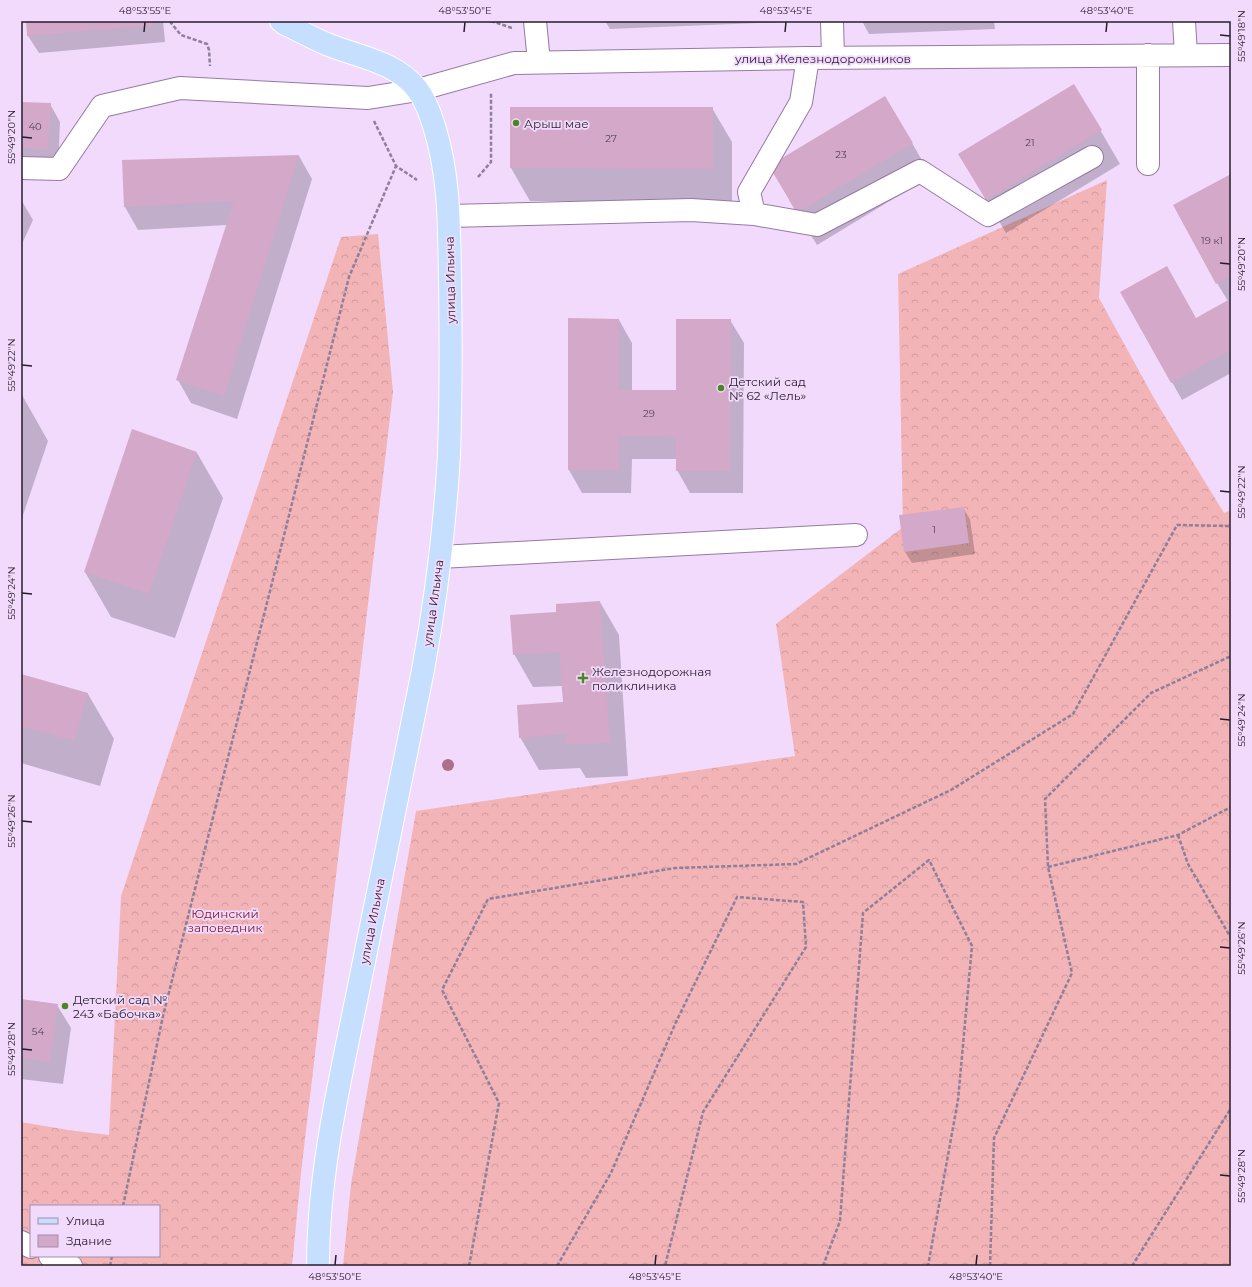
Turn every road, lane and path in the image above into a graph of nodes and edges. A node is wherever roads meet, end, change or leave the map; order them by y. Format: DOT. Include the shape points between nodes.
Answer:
graph roads {
  1 [pos="171,21"];
  2 [pos="281,21"];
  3 [pos="491,21"];
  4 [pos="535,21"];
  5 [pos="832,21"];
  6 [pos="1184,21"];
  7 [pos="1148,55"];
  8 [pos="1186,55"];
  9 [pos="1231,55"];
  10 [pos="808,58"];
  11 [pos="833,58"];
  12 [pos="539,62"];
  13 [pos="514,63"];
  14 [pos="212,90"];
  15 [pos="418,90"];
  16 [pos="491,91"];
  17 [pos="371,116"];
  18 [pos="1092,157"];
  19 [pos="1148,164"];
  20 [pos="396,166"];
  21 [pos="21,168"];
  22 [pos="478,178"];
  23 [pos="417,180"];
  24 [pos="754,214"];
  25 [pos="449,216"];
  26 [pos="1231,526"];
  27 [pos="856,535"];
  28 [pos="440,557"];
  29 [pos="1231,656"];
  30 [pos="1231,807"];
  31 [pos="1178,835"];
  32 [pos="1048,867"];
  33 [pos="1231,938"];
  34 [pos="1231,1108"];
  35 [pos="123,1205"];
  36 [pos="21,1242"];
  37 [pos="30,1246"];
  38 [pos="52,1257"];
  39 [pos="71,1266"];
  40 [pos="318,1266"];
  41 [pos="468,1266"];
  42 [pos="557,1266"];
  43 [pos="665,1266"];
  44 [pos="823,1266"];
  45 [pos="928,1266"];
  46 [pos="990,1266"];
  47 [pos="1132,1266"];
  1 -- 14 [label="path" via="181,35 206,44 209,50"];
  2 -- 15 [label="main road, улица Ильича" via="328,44 391,68 408,79"];
  3 -- 13 [label="path" via="516,29"];
  4 -- 12 [label="street"];
  5 -- 11 [label="street"];
  6 -- 8 [label="street"];
  7 -- 8 [label="street, улица Железнодорожников"];
  7 -- 11 [label="street, улица Железнодорожников"];
  7 -- 19 [label="street"];
  8 -- 9 [label="street, улица Железнодорожников"];
  10 -- 11 [label="street, улица Железнодорожников"];
  10 -- 12 [label="street, улица Железнодорожников"];
  10 -- 24 [label="street" via="801,102 749,192"];
  12 -- 13 [label="street, улица Железнодорожников"];
  13 -- 15 [label="street, улица Железнодорожников"];
  14 -- 15 [label="street, улица Железнодорожников" via="368,98"];
  14 -- 21 [label="street, улица Железнодорожников" via="180,88 102,106 59,170"];
  15 -- 25 [label="main road, улица Ильича" via="429,110 439,141"];
  16 -- 22 [label="path" via="491,162"];
  17 -- 20 [label="path"];
  18 -- 24 [label="street" via="988,215 920,171 817,225"];
  20 -- 23 [label="path"];
  20 -- 35 [label="path" via="349,278 163,1016"];
  24 -- 25 [label="street" via="691,210"];
  25 -- 28 [label="main road, улица Ильича" via="449,439"];
  26 -- 41 [label="path" via="1177,525 1073,714 950,790 796,864 675,868 488,899 442,990 499,1103"];
  27 -- 28 [label="street"];
  28 -- 40 [label="main road, улица Ильича" via="423,670 335,1104 319,1213"];
  29 -- 32 [label="path" via="1151,693 1045,799"];
  30 -- 31 [label="path"];
  31 -- 32 [label="path"];
  31 -- 33 [label="path" via="1188,864"];
  32 -- 46 [label="path" via="1072,973 994,1138"];
  34 -- 47 [label="path"];
  36 -- 37 [label="street"];
  38 -- 39 [label="street"];
  42 -- 43 [label="path" via="611,1173 676,1022 737,897 803,902 806,948 703,1112"];
  44 -- 45 [label="path" via="840,1221 863,913 928,860 972,946 958,1100"];
}
